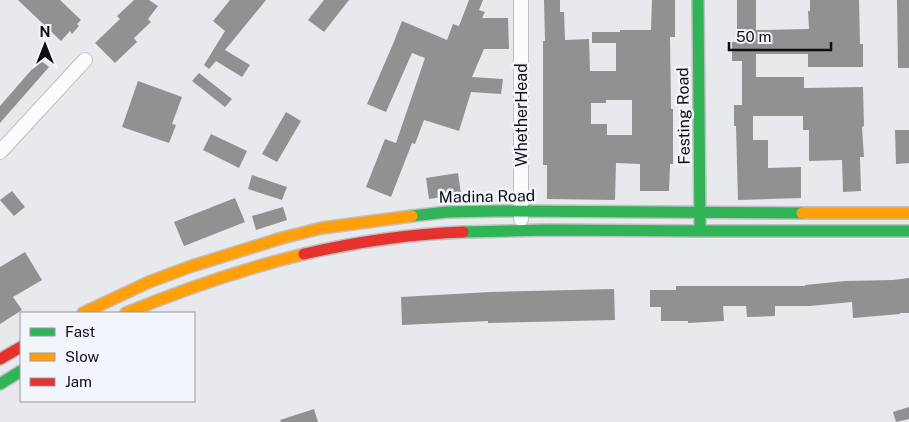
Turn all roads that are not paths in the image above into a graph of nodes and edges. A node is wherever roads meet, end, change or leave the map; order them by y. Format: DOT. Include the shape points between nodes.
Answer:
graph roads {
  1 [pos="521,0"];
  2 [pos="698,0"];
  3 [pos="85,60"];
  4 [pos="0,152"];
  5 [pos="521,212"];
  6 [pos="700,213"];
  7 [pos="880,213"];
  8 [pos="909,213"];
  9 [pos="522,230"];
  10 [pos="700,231"];
  11 [pos="880,231"];
  12 [pos="909,231"];
  13 [pos="84,312"];
  14 [pos="128,312"];
  15 [pos="20,348"];
  16 [pos="0,359"];
  17 [pos="20,372"];
  18 [pos="0,384"];
  1 -- 5 [label="street, WhetherHead"];
  2 -- 6 [label="main road, Festing Road"];
  3 -- 4 [label="street"];
  5 -- 6 [label="main road, Madina Road"];
  5 -- 9 [label="street, WhetherHead"];
  5 -- 13 [label="main road, Madina Road" via="447,212 322,228 192,266"];
  6 -- 7 [label="main road, Madina Road"];
  6 -- 10 [label="main road, Festing Road"];
  7 -- 8 [label="main road, Madina Road"];
  7 -- 11 [label="street"];
  9 -- 10 [label="main road"];
  9 -- 14 [label="main road" via="431,234 335,247 220,277"];
  10 -- 11 [label="main road"];
  11 -- 12 [label="main road"];
  15 -- 16 [label="main road"];
  17 -- 18 [label="main road"];
}
